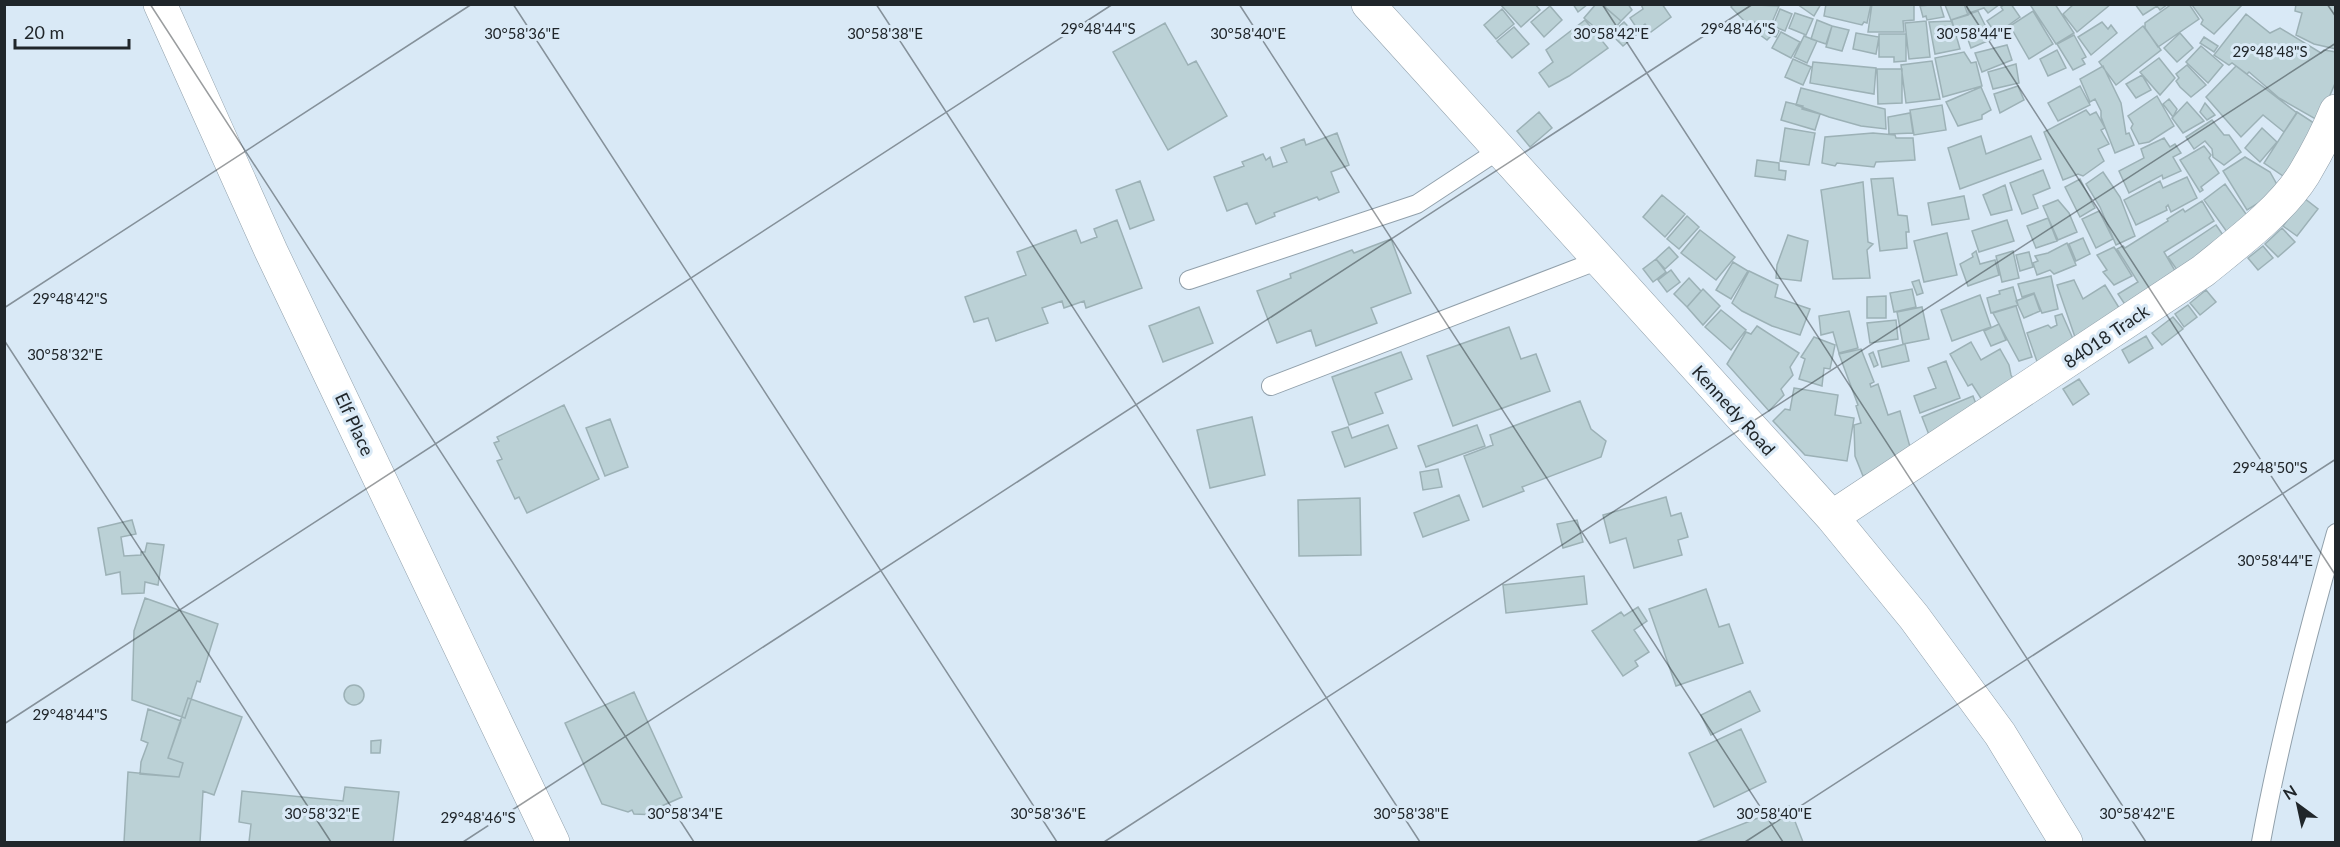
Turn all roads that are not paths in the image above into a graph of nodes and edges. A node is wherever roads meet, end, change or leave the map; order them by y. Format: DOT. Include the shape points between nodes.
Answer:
graph roads {
  1 [pos="160,4"];
  2 [pos="1368,4"];
  3 [pos="2336,111"];
  4 [pos="1499,150"];
  5 [pos="1599,260"];
  6 [pos="1189,280"];
  7 [pos="1271,386"];
  8 [pos="1832,517"];
  9 [pos="2336,533"];
  10 [pos="553,843"];
  11 [pos="2067,843"];
  12 [pos="2260,843"];
  1 -- 10 [label="street, Elf Place" via="271,251"];
  2 -- 4 [label="street, Kennedy Road"];
  3 -- 8 [label="street, 84018 Track" via="2303,176 2272,212 2231,249"];
  4 -- 5 [label="street, Kennedy Road"];
  4 -- 6 [label="lane" via="1417,204"];
  5 -- 7 [label="lane"];
  5 -- 8 [label="street, Kennedy Road"];
  8 -- 11 [label="street, Kennedy Road" via="1914,617 2000,734"];
  9 -- 12 [label="lane" via="2299,663"];
}
